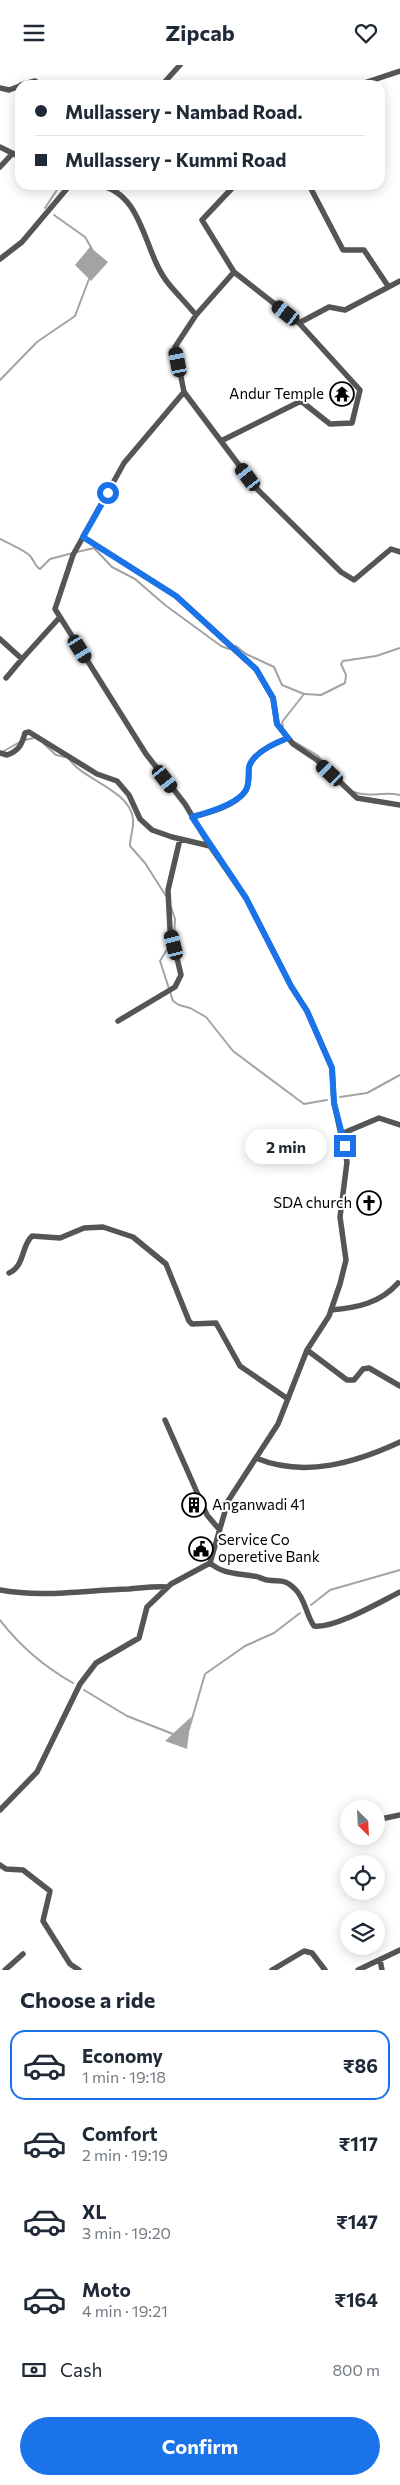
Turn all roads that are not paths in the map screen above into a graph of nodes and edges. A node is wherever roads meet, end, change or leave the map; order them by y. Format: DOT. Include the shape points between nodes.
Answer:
graph roads {
  1 [pos="180,65"];
  2 [pos="400,71"];
  3 [pos="166,80"];
  4 [pos="373,80"];
  5 [pos="0,88"];
  6 [pos="15,88"];
  7 [pos="0,147"];
  8 [pos="12,154"];
  9 [pos="15,155"];
  10 [pos="0,167"];
  11 [pos="66,190"];
  12 [pos="113,190"];
  13 [pos="230,190"];
  14 [pos="312,190"];
  15 [pos="0,259"];
  16 [pos="234,272"];
  17 [pos="400,281"];
  18 [pos="388,286"];
  19 [pos="196,315"];
  20 [pos="299,323"];
  21 [pos="184,392"];
  22 [pos="221,441"];
  23 [pos="83,537"];
  24 [pos="400,552"];
  25 [pos="60,617"];
  26 [pos="0,639"];
  27 [pos="22,659"];
  28 [pos="6,678"];
  29 [pos="288,738"];
  30 [pos="0,753"];
  31 [pos="400,805"];
  32 [pos="192,817"];
  33 [pos="180,839"];
  34 [pos="210,846"];
  35 [pos="118,1021"];
  36 [pos="400,1125"];
  37 [pos="341,1134"];
  38 [pos="9,1273"];
  39 [pos="398,1283"];
  40 [pos="331,1310"];
  41 [pos="308,1350"];
  42 [pos="400,1386"];
  43 [pos="288,1399"];
  44 [pos="165,1420"];
  45 [pos="400,1443"];
  46 [pos="256,1458"];
  47 [pos="218,1528"];
  48 [pos="210,1563"];
  49 [pos="167,1587"];
  50 [pos="0,1590"];
  51 [pos="400,1592"];
  52 [pos="0,1810"];
  53 [pos="400,1815"];
  54 [pos="385,1818"];
  55 [pos="0,1865"];
  56 [pos="400,1950"];
  57 [pos="23,1954"];
  58 [pos="380,1960"];
  59 [pos="5,1970"];
  60 [pos="79,1970"];
  61 [pos="272,1970"];
  62 [pos="325,1970"];
  63 [pos="358,1970"];
  64 [pos="382,1970"];
  1 -- 3 [label="street"];
  2 -- 4 [label="street"];
  5 -- 6 [label="street"];
  7 -- 8 [label="street"];
  8 -- 9 [label="street"];
  8 -- 10 [label="street"];
  11 -- 15 [label="street" via="22,242"];
  12 -- 19 [label="street" via="128,203 167,282"];
  13 -- 16 [label="street" via="202,220"];
  14 -- 18 [label="street" via="343,249 364,250"];
  16 -- 19 [label="street"];
  16 -- 20 [label="street"];
  17 -- 18 [label="street"];
  18 -- 20 [label="street" via="345,310 329,307"];
  19 -- 21 [label="street" via="175,347"];
  20 -- 22 [label="street" via="360,390 352,423 330,424 301,401"];
  21 -- 22 [label="street"];
  21 -- 23 [label="street" via="124,463"];
  22 -- 24 [label="street" via="258,489 341,573 354,580 391,549"];
  23 -- 25 [label="street" via="73,555 55,609"];
  23 -- 29 [label="street" via="176,596 256,669 273,698 277,724"];
  25 -- 27 [label="street"];
  25 -- 32 [label="street" via="146,753"];
  26 -- 27 [label="street"];
  27 -- 28 [label="street"];
  29 -- 31 [label="street" via="317,760 357,799"];
  29 -- 32 [label="street" via="252,759 248,785 243,794 206,814"];
  30 -- 33 [label="street" via="10,754 20,747 25,733 29,732 97,774 117,781 140,819 152,829"];
  32 -- 34 [label="street"];
  33 -- 34 [label="street"];
  33 -- 35 [label="street" via="168,890 170,929 181,975 175,987"];
  34 -- 37 [label="street" via="246,898 307,1011 332,1068 334,1103"];
  36 -- 37 [label="street" via="379,1118"];
  37 -- 40 [label="street" via="347,1163 340,1217 346,1261"];
  38 -- 43 [label="street" via="21,1261 26,1241 32,1236 62,1238 84,1228 103,1227 133,1237 166,1264 189,1321 192,1324 216,1323 240,1366"];
  39 -- 40 [label="street" via="386,1296 372,1302 350,1309"];
  40 -- 41 [label="street"];
  41 -- 42 [label="street" via="347,1380 354,1380 369,1367"];
  41 -- 43 [label="street"];
  43 -- 46 [label="street" via="278,1424"];
  44 -- 47 [label="street" via="206,1515"];
  45 -- 46 [label="street" via="367,1457 336,1465 270,1464"];
  46 -- 47 [label="street" via="228,1501"];
  47 -- 48 [label="street"];
  48 -- 49 [label="street"];
  48 -- 51 [label="street" via="219,1571 283,1580 296,1590 314,1626 337,1623"];
  49 -- 50 [label="street" via="150,1585 31,1594"];
  49 -- 52 [label="street" via="147,1607 139,1638 96,1663 80,1684 37,1772"];
  53 -- 54 [label="street"];
  55 -- 60 [label="street" via="6,1869 23,1870 50,1891 43,1921 70,1964"];
  56 -- 58 [label="street"];
  57 -- 59 [label="street"];
  58 -- 63 [label="street"];
  58 -- 64 [label="street"];
  61 -- 62 [label="street" via="304,1951 312,1953"];
}
